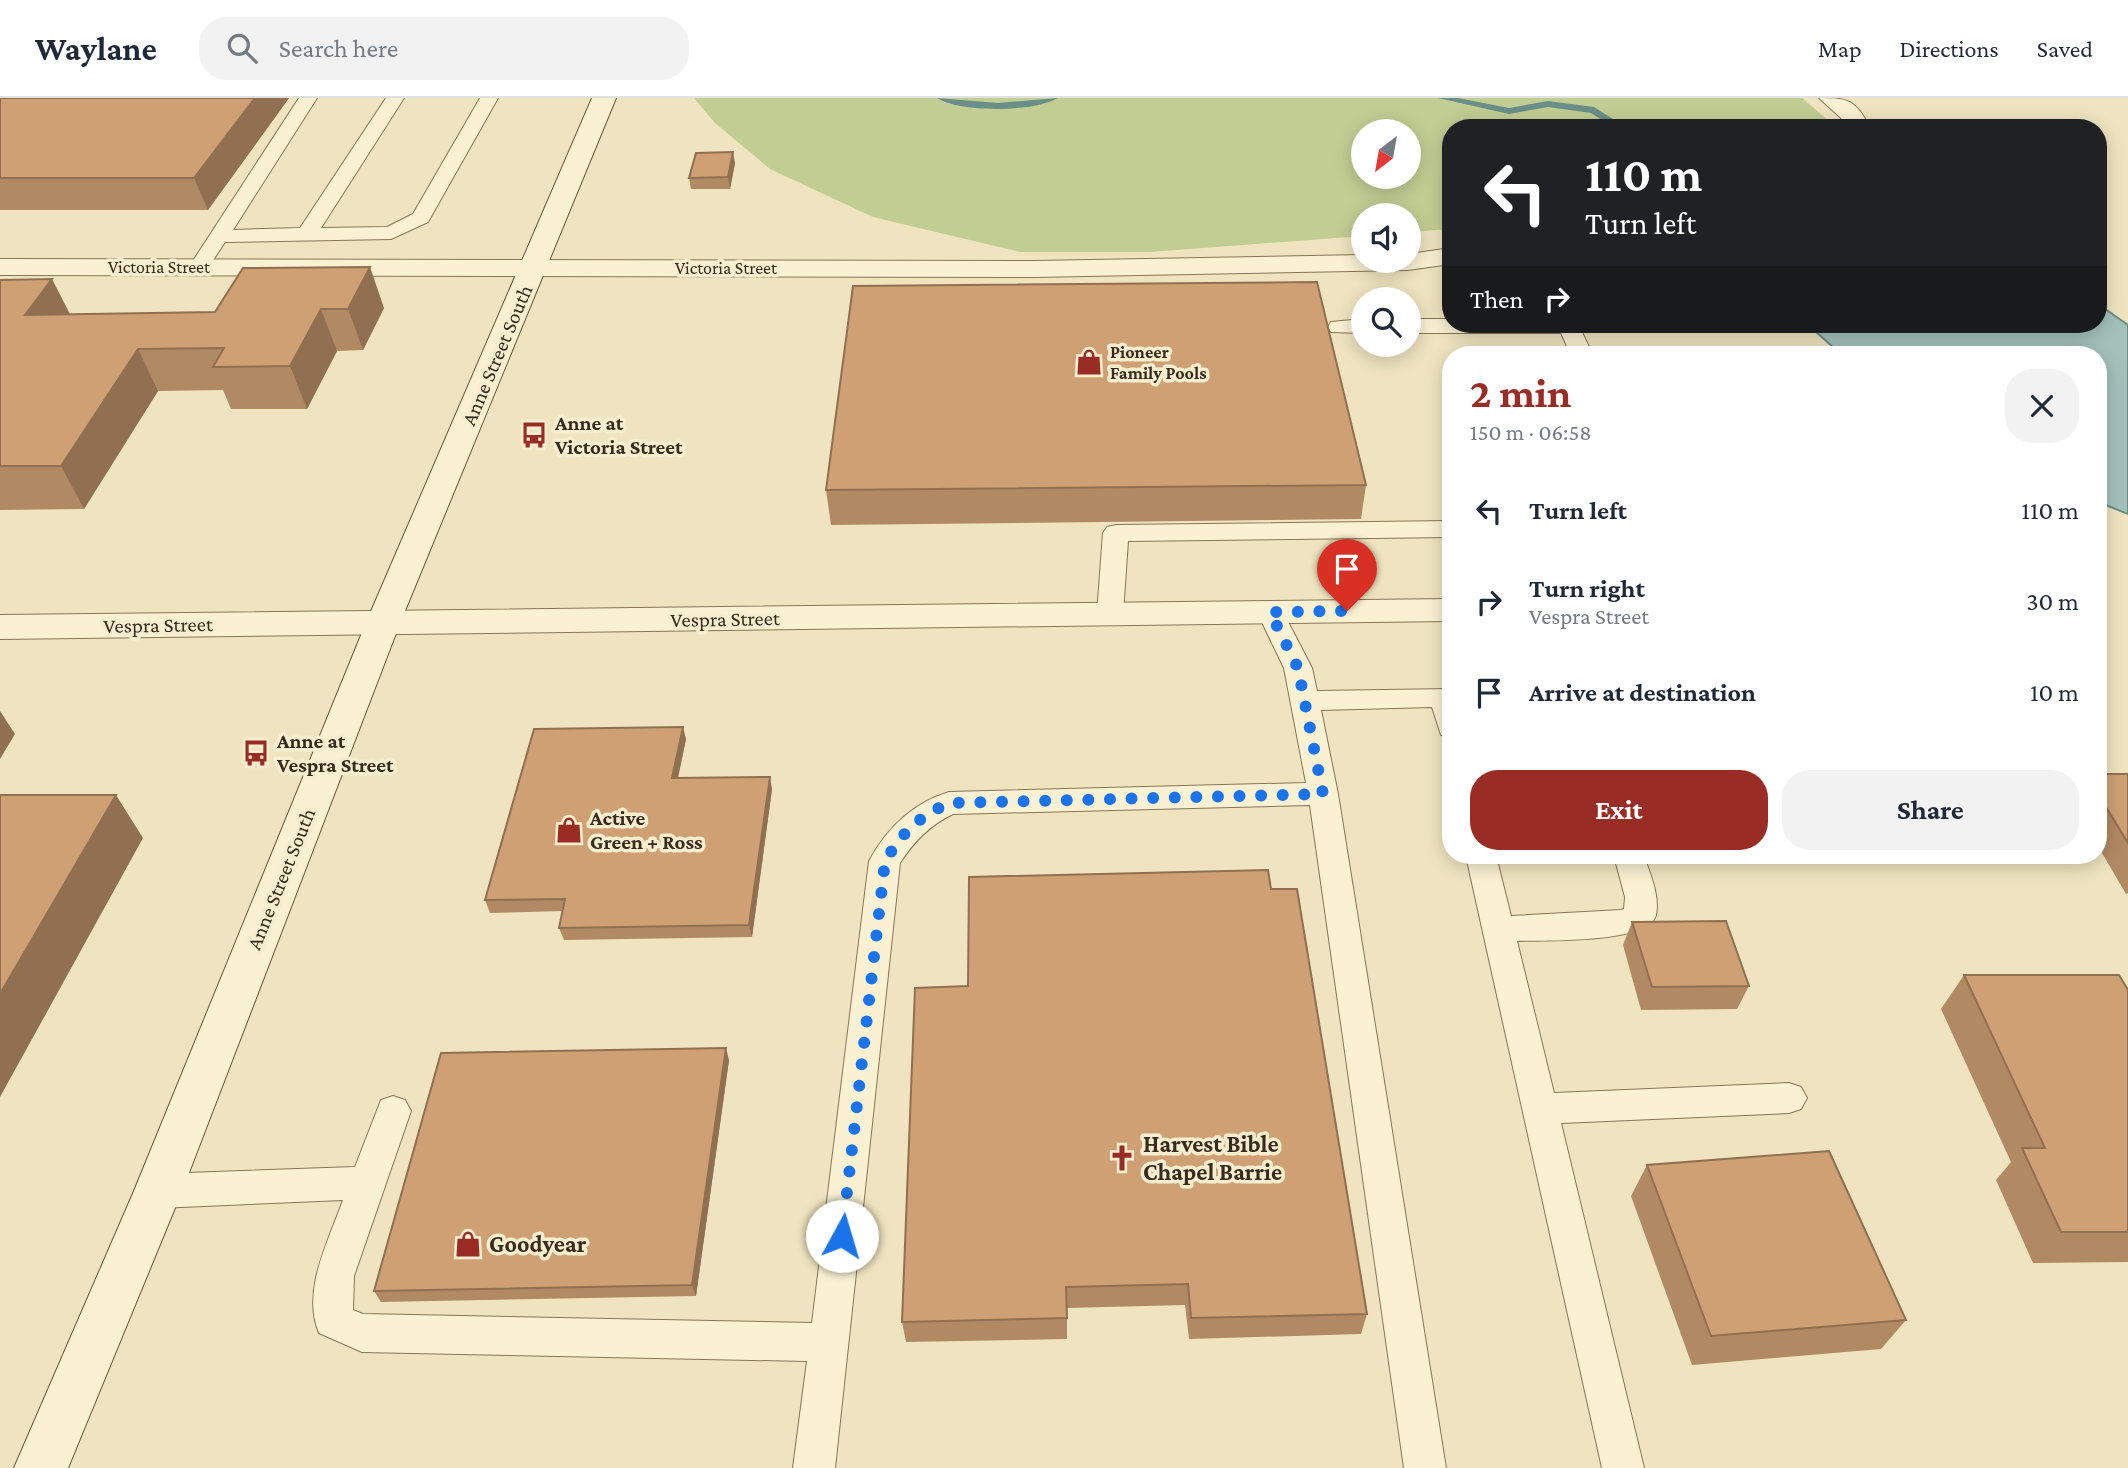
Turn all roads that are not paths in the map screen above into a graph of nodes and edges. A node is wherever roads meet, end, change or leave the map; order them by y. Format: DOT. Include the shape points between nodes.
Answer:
graph roads {
  1 [pos="309,98"];
  2 [pos="395,98"];
  3 [pos="489,98"];
  4 [pos="604,98"];
  5 [pos="1831,98"];
  6 [pos="1853,119"];
  7 [pos="307,234"];
  8 [pos="217,236"];
  9 [pos="1442,257"];
  10 [pos="0,267"];
  11 [pos="199,267"];
  12 [pos="534,268"];
  13 [pos="1421,326"];
  14 [pos="1442,326"];
  15 [pos="1339,327"];
  16 [pos="1351,327"];
  17 [pos="1442,529"];
  18 [pos="1442,610"];
  19 [pos="1270,612"];
  20 [pos="1110,614"];
  21 [pos="383,623"];
  22 [pos="0,627"];
  23 [pos="1442,697"];
  24 [pos="1306,701"];
  25 [pos="1323,794"];
  26 [pos="1483,864"];
  27 [pos="1631,864"];
  28 [pos="1498,929"];
  29 [pos="1789,1097"];
  30 [pos="1539,1109"];
  31 [pos="393,1111"];
  32 [pos="368,1182"];
  33 [pos="158,1191"];
  34 [pos="830,1342"];
  35 [pos="41,1468"];
  36 [pos="814,1468"];
  37 [pos="1425,1468"];
  38 [pos="1623,1468"];
  1 -- 8 [label="lane"];
  2 -- 7 [label="lane"];
  3 -- 7 [label="lane" via="421,218 391,233"];
  4 -- 12 [label="street, Anne Street South"];
  5 -- 6 [label="street"];
  7 -- 8 [label="lane"];
  8 -- 11 [label="lane"];
  9 -- 12 [label="street, Victoria Street" via="1408,262 1034,269"];
  10 -- 11 [label="street, Victoria Street"];
  11 -- 12 [label="street, Victoria Street"];
  12 -- 21 [label="street, Anne Street South"];
  13 -- 14 [label="lane"];
  15 -- 16 [label="lane"];
  17 -- 20 [label="lane" via="1116,533"];
  18 -- 19 [label="street, Vespra Street"];
  19 -- 20 [label="street, Vespra Street"];
  19 -- 24 [label="lane" via="1298,668"];
  20 -- 21 [label="street, Vespra Street"];
  21 -- 22 [label="street, Vespra Street"];
  21 -- 33 [label="street, Anne Street South"];
  23 -- 24 [label="lane"];
  24 -- 25 [label="lane"];
  25 -- 34 [label="lane" via="949,803 924,815 903,833 885,861"];
  25 -- 37 [label="lane"];
  26 -- 28 [label="lane"];
  27 -- 28 [label="lane" via="1641,897 1640,916 1625,923"];
  28 -- 30 [label="lane"];
  29 -- 30 [label="lane"];
  30 -- 38 [label="lane"];
  31 -- 32 [label="lane"];
  32 -- 33 [label="lane"];
  32 -- 34 [label="lane" via="335,1276 333,1320 362,1333"];
  33 -- 35 [label="street, Anne Street South"];
  34 -- 36 [label="lane"];
}
